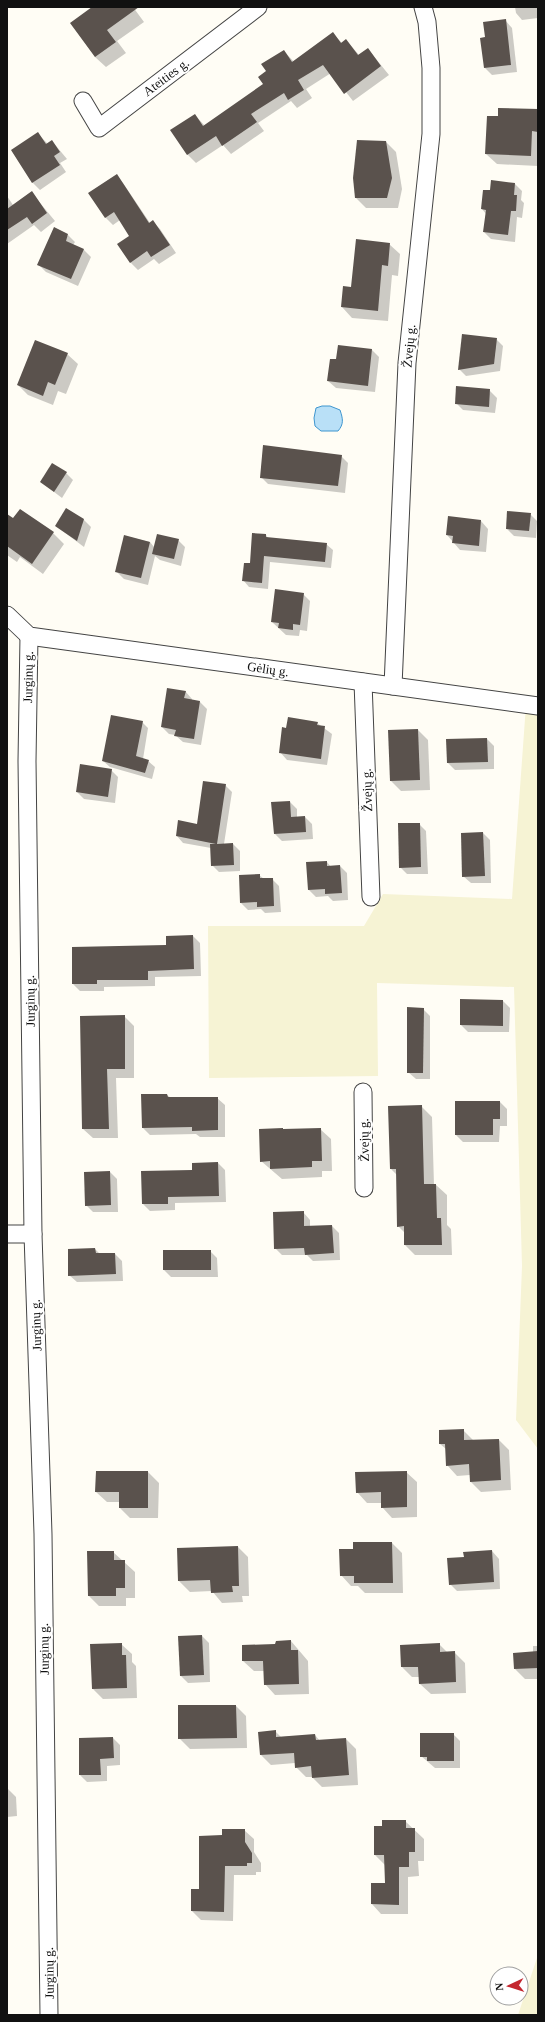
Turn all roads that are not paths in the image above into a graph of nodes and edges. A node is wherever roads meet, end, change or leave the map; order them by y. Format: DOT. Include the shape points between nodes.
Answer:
graph roads {
  1 [pos="258,7"];
  2 [pos="423,7"];
  3 [pos="83,102"];
  4 [pos="7,615"];
  5 [pos="29,636"];
  6 [pos="363,682"];
  7 [pos="393,686"];
  8 [pos="538,706"];
  9 [pos="371,897"];
  10 [pos="363,1092"];
  11 [pos="364,1188"];
  12 [pos="7,1234"];
  13 [pos="33,1234"];
  14 [pos="49,2015"];
  1 -- 3 [label="street, Ateities g." via="99,128"];
  2 -- 7 [label="street, Žvejų g." via="427,22 431,68 431,134 406,363"];
  4 -- 5 [label="street"];
  5 -- 6 [label="street, Gėlių g."];
  5 -- 13 [label="street, Jurginų g." via="27,761"];
  6 -- 7 [label="street, Gėlių g."];
  6 -- 9 [label="street, Žvejų g."];
  7 -- 8 [label="street, Gėlių g."];
  10 -- 11 [label="street, Žvejų g."];
  12 -- 13 [label="street"];
  13 -- 14 [label="street, Jurginų g." via="43,1534"];
}
